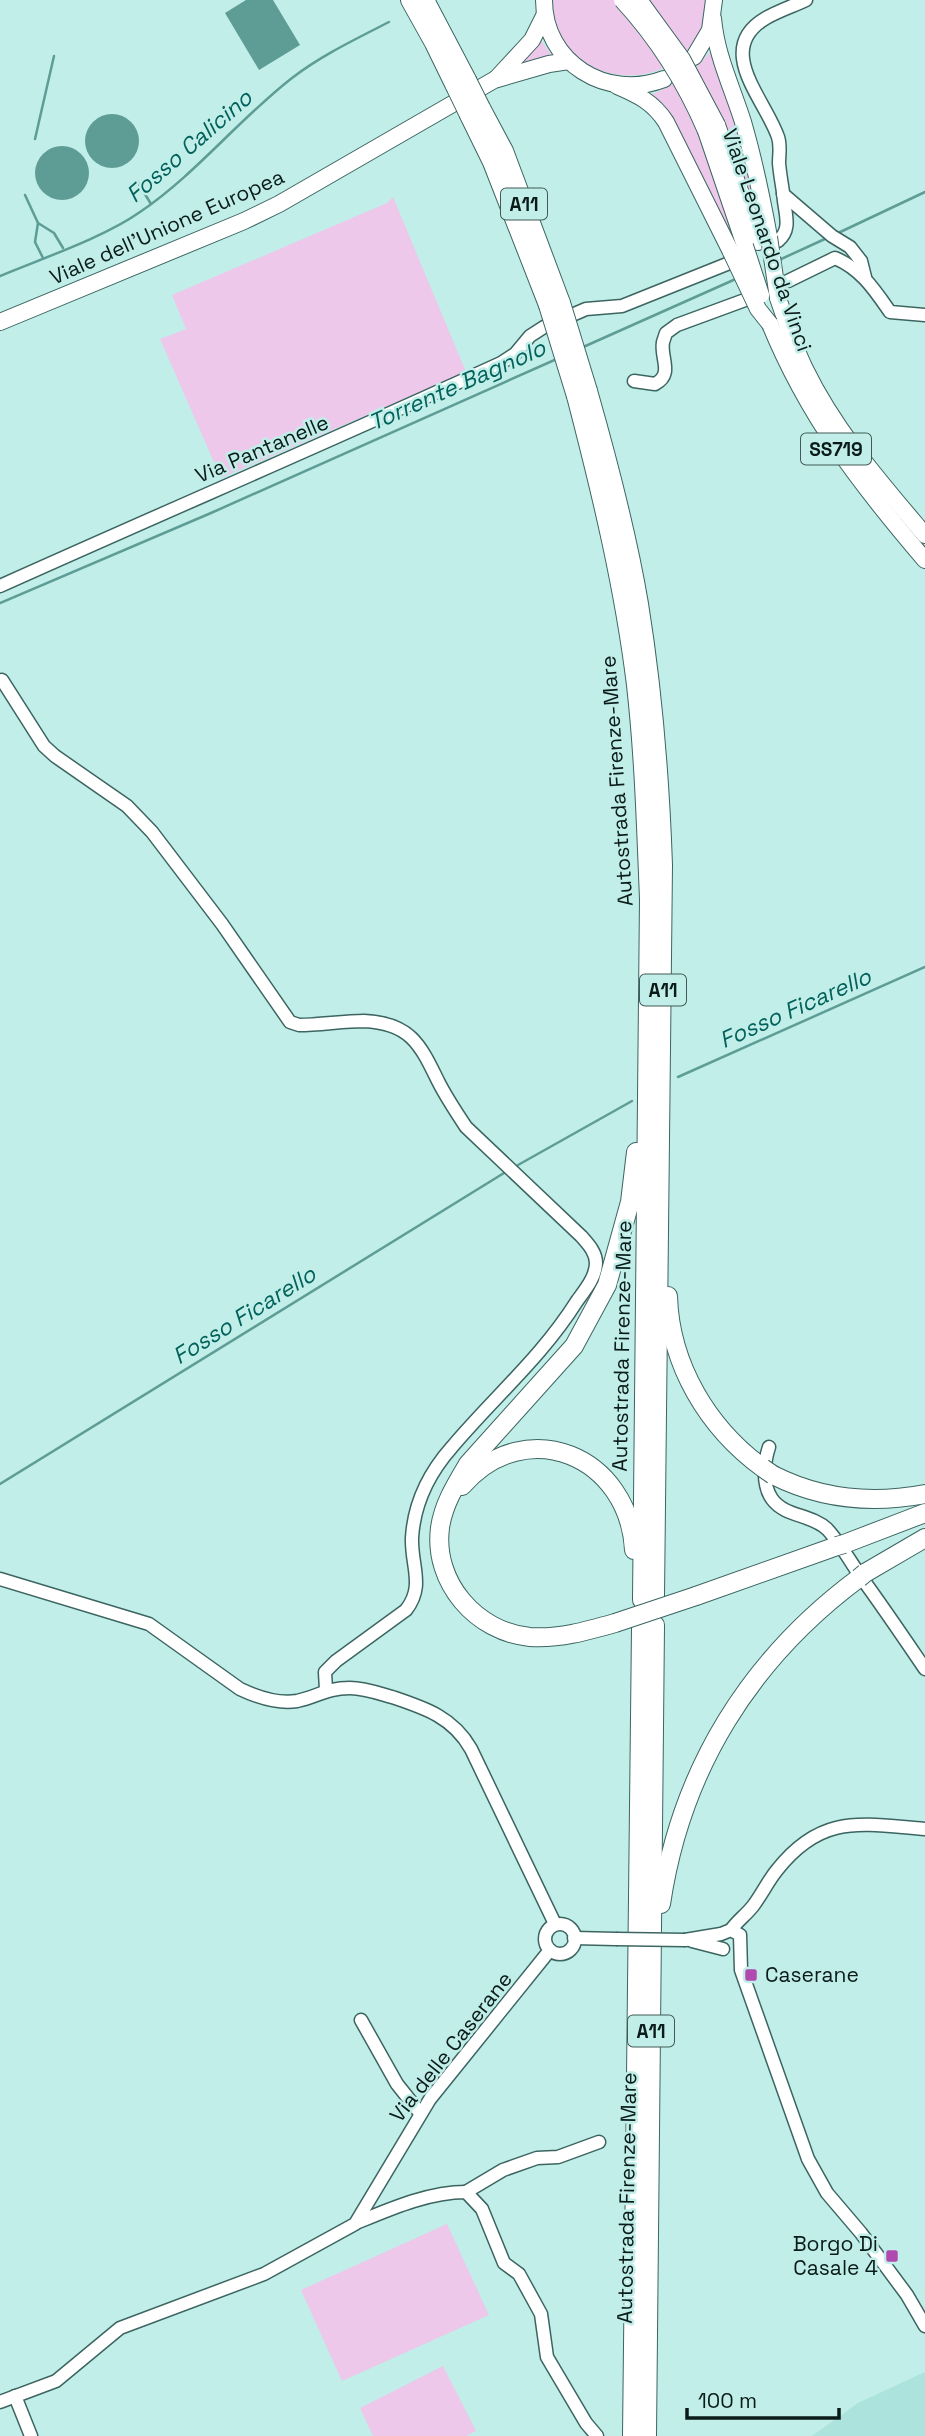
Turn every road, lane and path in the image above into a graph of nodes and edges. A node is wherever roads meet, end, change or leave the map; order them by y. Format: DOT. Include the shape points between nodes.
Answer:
graph roads {
  1 [pos="410,0"];
  2 [pos="425,0"];
  3 [pos="622,0"];
  4 [pos="639,0"];
  5 [pos="715,0"];
  6 [pos="806,0"];
  7 [pos="545,7"];
  8 [pos="713,18"];
  9 [pos="694,57"];
  10 [pos="569,61"];
  11 [pos="664,79"];
  12 [pos="494,80"];
  13 [pos="461,83"];
  14 [pos="617,86"];
  15 [pos="712,128"];
  16 [pos="783,194"];
  17 [pos="751,247"];
  18 [pos="865,277"];
  19 [pos="788,281"];
  20 [pos="745,300"];
  21 [pos="925,315"];
  22 [pos="0,322"];
  23 [pos="634,380"];
  24 [pos="582,394"];
  25 [pos="925,535"];
  26 [pos="925,560"];
  27 [pos="0,586"];
  28 [pos="2,680"];
  29 [pos="647,1058"];
  30 [pos="662,1179"];
  31 [pos="769,1447"];
  32 [pos="925,1494"];
  33 [pos="443,1514"];
  34 [pos="925,1514"];
  35 [pos="925,1538"];
  36 [pos="0,1579"];
  37 [pos="644,1600"];
  38 [pos="925,1669"];
  39 [pos="326,1690"];
  40 [pos="925,1829"];
  41 [pos="555,1924"];
  42 [pos="733,1937"];
  43 [pos="574,1938"];
  44 [pos="685,1940"];
  45 [pos="550,1950"];
  46 [pos="724,1950"];
  47 [pos="741,1970"];
  48 [pos="652,1977"];
  49 [pos="361,2020"];
  50 [pos="420,2113"];
  51 [pos="599,2142"];
  52 [pos="466,2192"];
  53 [pos="355,2224"];
  54 [pos="925,2326"];
  55 [pos="15,2396"];
  56 [pos="0,2402"];
  57 [pos="31,2436"];
  58 [pos="597,2436"];
  59 [pos="632,2436"];
  60 [pos="647,2436"];
  1 -- 13 [label="highway, Autostrada Firenze-Mare / A11"];
  2 -- 13 [label="highway, Autostrada Firenze-Mare / A11"];
  3 -- 15 [label="main road, Viale Leonardo da Vinci, bridge" via="646,28"];
  4 -- 15 [label="main road, Viale Leonardo da Vinci, bridge" via="682,59"];
  5 -- 8 [label="main road"];
  6 -- 16 [label="street" via="765,18 752,30 742,61 778,136"];
  7 -- 10 [label="main road, Viale dell'Unione Europea" via="553,40"];
  7 -- 12 [label="main road, Viale dell'Unione Europea" via="532,40"];
  8 -- 9 [label="main road"];
  8 -- 17 [label="main road" via="715,43 754,160"];
  10 -- 12 [label="main road, Viale dell'Unione Europea"];
  10 -- 14 [label="main road, Viale dell'Unione Europea" via="591,78"];
  11 -- 14 [label="main road, Viale dell'Unione Europea" via="641,86"];
  12 -- 22 [label="main road, Viale dell'Unione Europea" via="279,204"];
  13 -- 24 [label="highway, Autostrada Firenze-Mare / A11, bridge" via="504,152"];
  14 -- 17 [label="main road" via="658,110"];
  15 -- 17 [label="main road, Viale Leonardo da Vinci"];
  16 -- 17 [label="street" via="787,229"];
  16 -- 18 [label="street" via="850,247 861,261"];
  17 -- 25 [label="main road, Viale Leonardo da Vinci / SS719, bridge" via="778,298 805,369 834,420"];
  17 -- 26 [label="main road, Viale Leonardo da Vinci / SS719, bridge" via="758,309 770,324 784,358 836,449"];
  17 -- 27 [label="street, Via Pantanelle" via="622,306 586,309 544,327 501,363"];
  18 -- 19 [label="street" via="835,258"];
  18 -- 21 [label="street" via="890,312"];
  20 -- 23 [label="street" via="672,328 663,342 664,378 650,385"];
  24 -- 29 [label="highway, Autostrada Firenze-Mare / A11" via="636,684 649,899"];
  24 -- 30 [label="highway, Autostrada Firenze-Mare / A11" via="613,481 652,698 663,865"];
  28 -- 39 [label="street" via="44,746 127,806 152,832 290,1022 383,1023 408,1035 425,1052 466,1127 581,1236 595,1255 593,1276 559,1330 453,1445 428,1480 412,1539 417,1584 413,1601 325,1672"];
  29 -- 33 [label="highway" via="639,1080 631,1202 607,1285 574,1346 468,1464"];
  29 -- 37 [label="highway, Autostrada Firenze-Mare / A11"];
  30 -- 32 [label="highway" via="668,1207 669,1306 685,1369 717,1426 768,1471 812,1491 855,1500"];
  30 -- 37 [label="highway, Autostrada Firenze-Mare / A11"];
  31 -- 38 [label="street" via="766,1486 773,1501 827,1530"];
  33 -- 34 [label="highway, bridge" via="439,1530 444,1570 461,1601 491,1625 528,1637 549,1637 615,1623"];
  33 -- 37 [label="highway" via="467,1480 508,1454 538,1448 569,1453 594,1468 615,1489 634,1546"];
  35 -- 48 [label="highway" via="862,1575 813,1615 772,1656 708,1752 670,1854"];
  36 -- 39 [label="street" via="149,1624 251,1694 284,1702"];
  39 -- 41 [label="street" via="365,1689 429,1709 462,1733"];
  40 -- 42 [label="street" via="850,1824 818,1834 778,1868"];
  41 -- 43 [label="street" via="568,1927"];
  41 -- 45 [label="street, Via delle Caserane" via="545,1938"];
  42 -- 44 [label="street"];
  42 -- 46 [label="street" via="719,1943"];
  42 -- 47 [label="street"];
  43 -- 44 [label="street, bridge"];
  43 -- 45 [label="street, Via delle Caserane" via="566,1952"];
  44 -- 46 [label="street"];
  45 -- 50 [label="street, Via delle Caserane"];
  46 -- 47 [label="street"];
  47 -- 54 [label="street" via="808,2159 827,2193 869,2243"];
  48 -- 59 [label="highway, Autostrada Firenze-Mare / A11" via="644,1628"];
  48 -- 60 [label="highway, Autostrada Firenze-Mare / A11"];
  49 -- 50 [label="street" via="397,2084"];
  50 -- 53 [label="street, Via delle Caserane"];
  51 -- 52 [label="street" via="503,2170"];
  52 -- 53 [label="street" via="449,2192 392,2208"];
  52 -- 58 [label="street" via="482,2209 504,2263 519,2274 541,2314 547,2357"];
  53 -- 55 [label="street" via="264,2274 120,2328 56,2381"];
  55 -- 56 [label="street"];
  55 -- 57 [label="street"];
}
